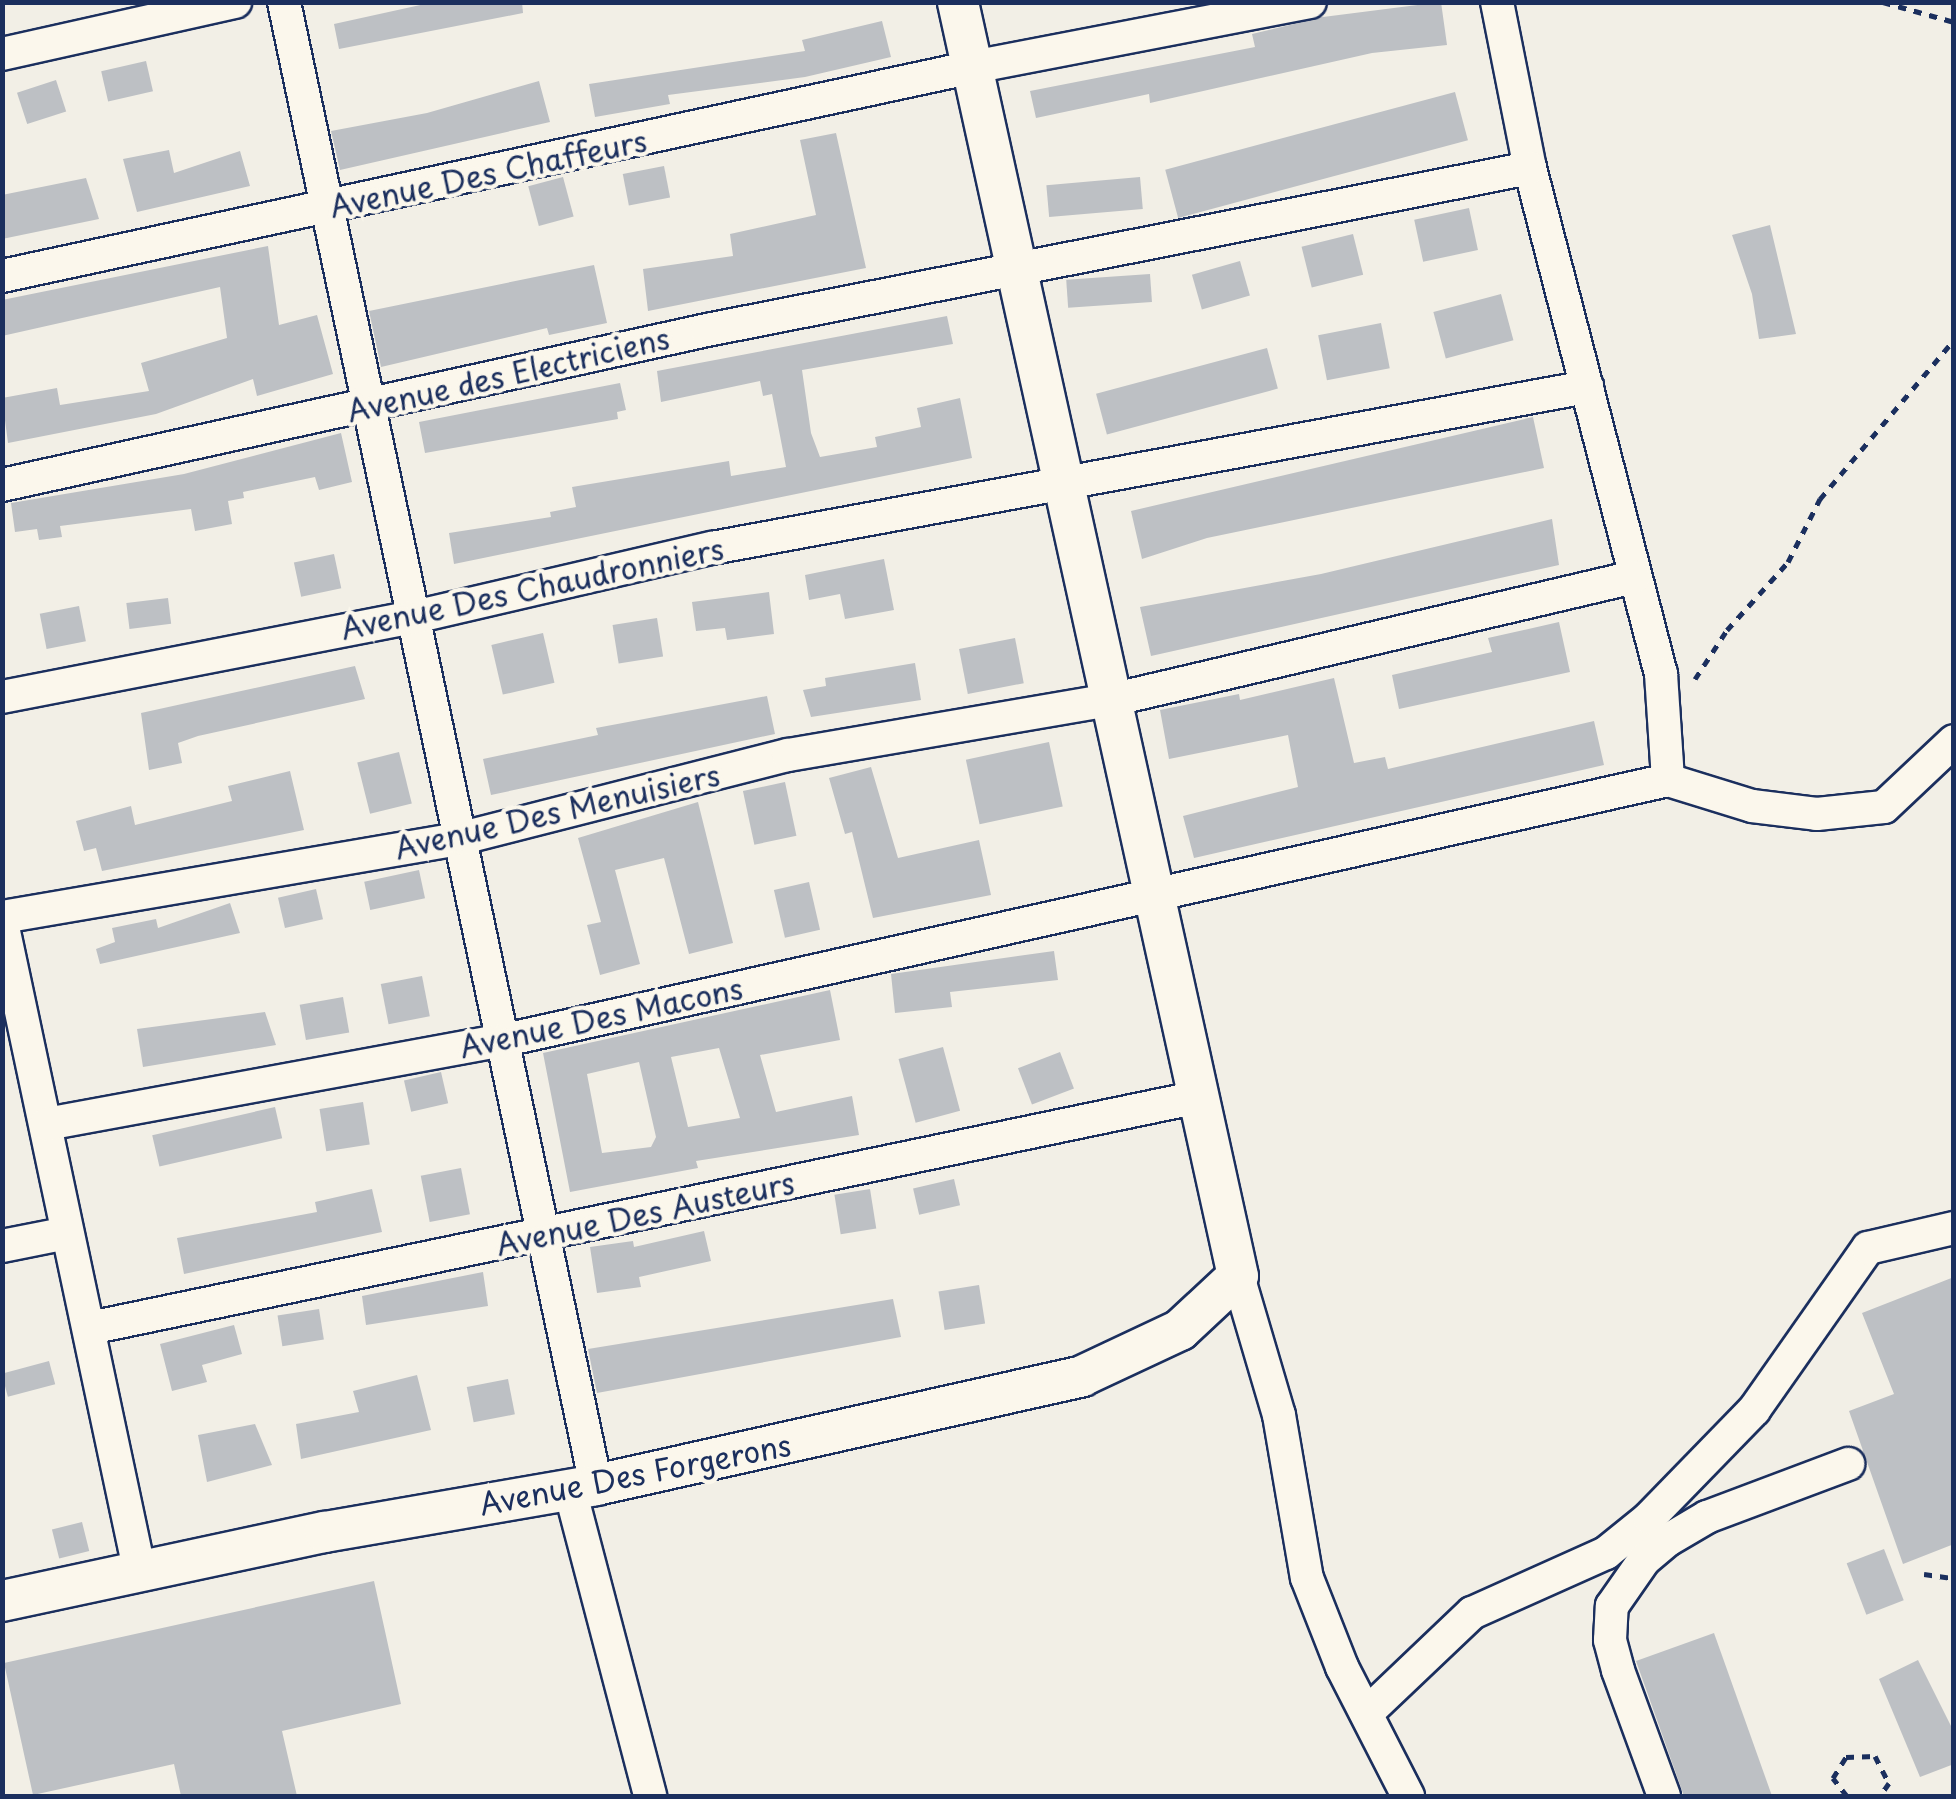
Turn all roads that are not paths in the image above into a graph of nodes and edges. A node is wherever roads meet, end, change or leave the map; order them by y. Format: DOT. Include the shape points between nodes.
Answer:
graph roads {
  1 [pos="235,2"];
  2 [pos="284,2"];
  3 [pos="958,2"];
  4 [pos="1310,2"];
  5 [pos="1497,2"];
  6 [pos="2,54"];
  7 [pos="972,67"];
  8 [pos="1530,168"];
  9 [pos="325,209"];
  10 [pos="1014,271"];
  11 [pos="2,276"];
  12 [pos="1587,387"];
  13 [pos="369,405"];
  14 [pos="1062,481"];
  15 [pos="2,485"];
  16 [pos="1634,578"];
  17 [pos="410,618"];
  18 [pos="2,697"];
  19 [pos="1111,700"];
  20 [pos="1954,741"];
  21 [pos="1668,780"];
  22 [pos="462,838"];
  23 [pos="1152,898"];
  24 [pos="2,920"];
  25 [pos="504,1040"];
  26 [pos="1199,1097"];
  27 [pos="46,1124"];
  28 [pos="1954,1228"];
  29 [pos="67,1232"];
  30 [pos="544,1235"];
  31 [pos="2,1246"];
  32 [pos="1238,1276"];
  33 [pos="90,1328"];
  34 [pos="1848,1464"];
  35 [pos="583,1488"];
  36 [pos="139,1568"];
  37 [pos="2,1601"];
  38 [pos="1369,1711"];
  39 [pos="650,1796"];
  40 [pos="1408,1796"];
  41 [pos="1664,1796"];
  1 -- 6 [label="street"];
  2 -- 9 [label="street"];
  3 -- 7 [label="street"];
  4 -- 7 [label="street, Avenue Des Chaffeurs"];
  5 -- 8 [label="street"];
  7 -- 9 [label="street, Avenue Des Chaffeurs"];
  7 -- 10 [label="street"];
  8 -- 10 [label="street, Avenue des Electriciens"];
  8 -- 12 [label="street"];
  9 -- 11 [label="street, Avenue Des Chaffeurs"];
  9 -- 13 [label="street"];
  10 -- 13 [label="street, Avenue des Electriciens"];
  10 -- 14 [label="street"];
  12 -- 14 [label="street, Avenue Des Chaudronniers"];
  12 -- 16 [label="street"];
  13 -- 15 [label="street, Avenue des Electriciens"];
  13 -- 17 [label="street"];
  14 -- 17 [label="street, Avenue Des Chaudronniers" via="712,548"];
  14 -- 19 [label="street"];
  16 -- 19 [label="street, Avenue Des Menuisiers"];
  16 -- 21 [label="street" via="1661,674"];
  17 -- 18 [label="street, Avenue Des Chaudronniers"];
  17 -- 22 [label="street"];
  19 -- 22 [label="street, Avenue Des Menuisiers" via="788,756"];
  19 -- 23 [label="street"];
  20 -- 21 [label="street" via="1884,807 1853,812 1752,806"];
  21 -- 23 [label="street, Avenue Des Macons"];
  22 -- 24 [label="street, Avenue Des Menuisiers"];
  22 -- 25 [label="street"];
  23 -- 25 [label="street, Avenue Des Macons"];
  23 -- 26 [label="street"];
  24 -- 27 [label="street"];
  25 -- 27 [label="street, Avenue Des Macons"];
  25 -- 30 [label="street"];
  26 -- 30 [label="street, Avenue Des Austeurs"];
  26 -- 32 [label="street"];
  27 -- 29 [label="street"];
  28 -- 38 [label="street" via="1868,1248 1754,1410 1649,1518 1606,1552 1472,1613"];
  29 -- 31 [label="street"];
  29 -- 33 [label="street"];
  30 -- 33 [label="street, Avenue Des Austeurs"];
  30 -- 35 [label="street"];
  32 -- 35 [label="street, Avenue Des Forgerons" via="1180,1330 1082,1376"];
  32 -- 38 [label="street" via="1280,1415 1307,1578 1342,1667"];
  33 -- 36 [label="street"];
  34 -- 41 [label="street" via="1708,1517 1668,1540 1644,1560 1612,1606 1610,1640"];
  35 -- 36 [label="street, Avenue Des Forgerons"];
  35 -- 39 [label="street"];
  36 -- 37 [label="street, Avenue Des Forgerons"];
  38 -- 40 [label="street"];
}
